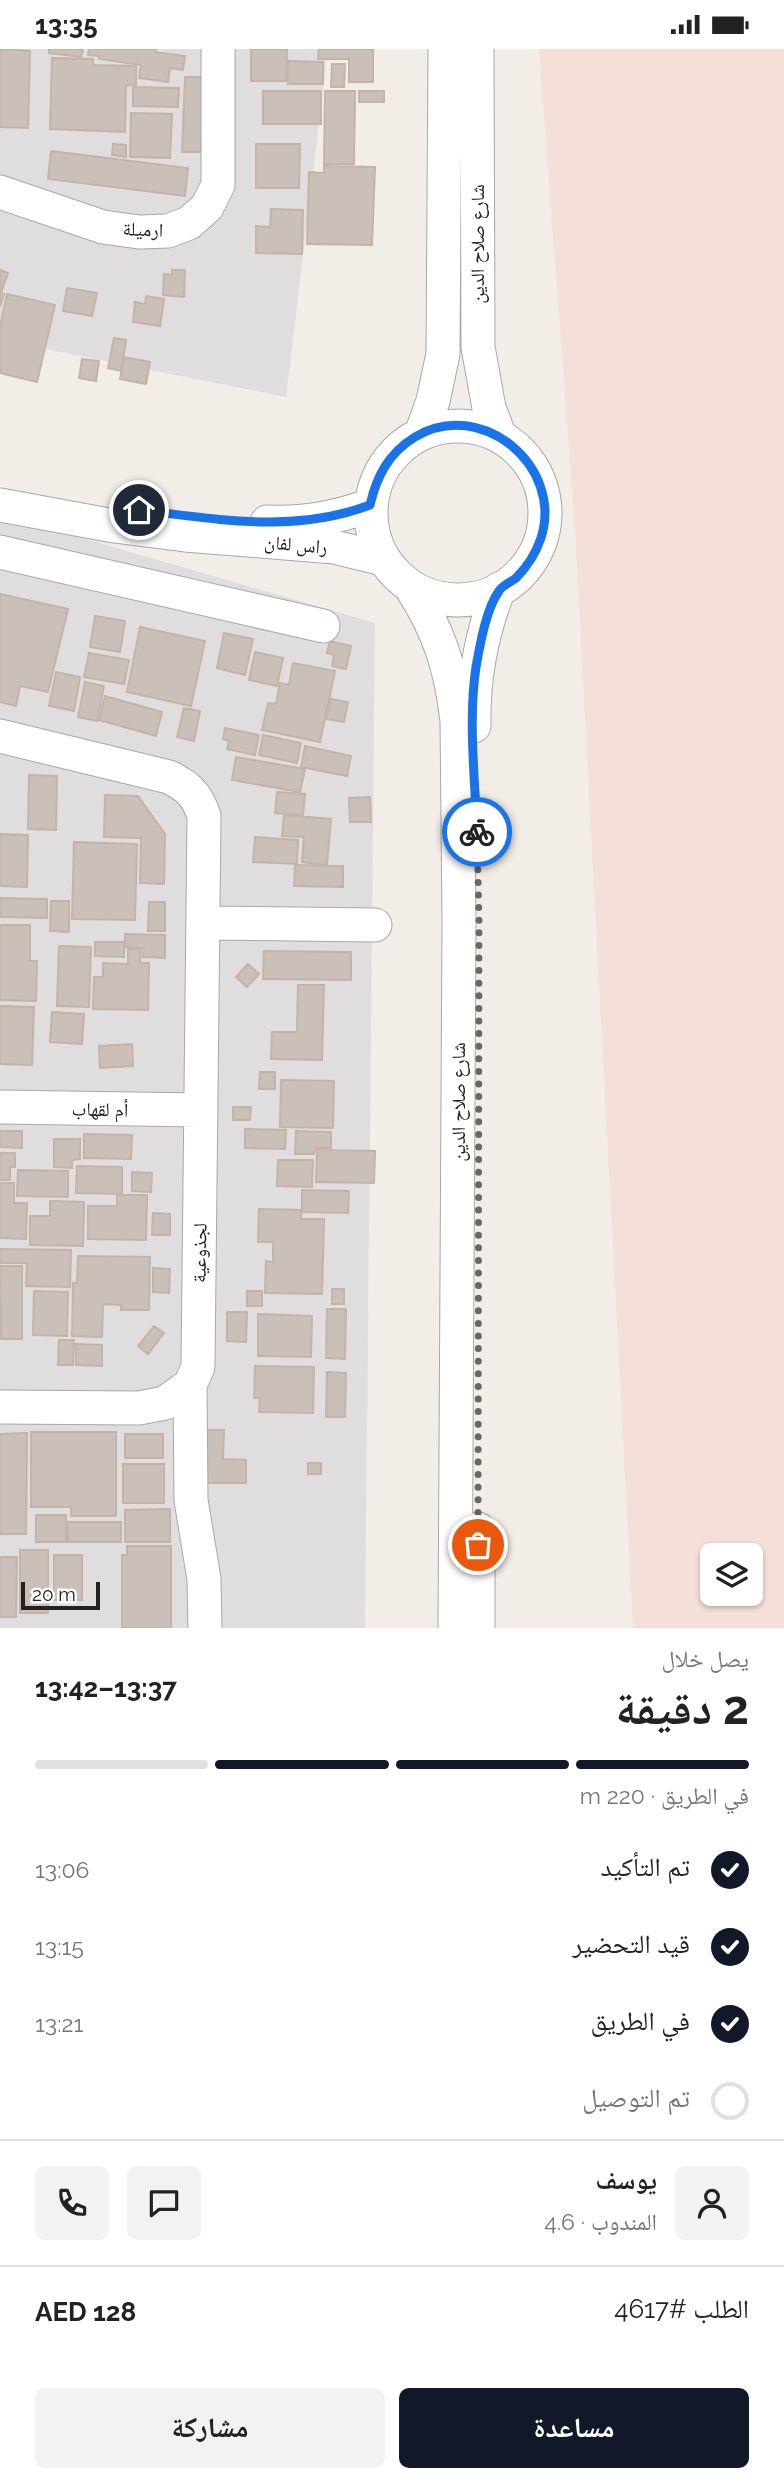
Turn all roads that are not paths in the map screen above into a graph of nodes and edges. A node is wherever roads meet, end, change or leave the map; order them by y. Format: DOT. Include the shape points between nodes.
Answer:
graph roads {
  1 [pos="218,49"];
  2 [pos="445,49"];
  3 [pos="478,49"];
  4 [pos="0,192"];
  5 [pos="421,434"];
  6 [pos="500,437"];
  7 [pos="0,484"];
  8 [pos="0,505"];
  9 [pos="370,505"];
  10 [pos="0,552"];
  11 [pos="383,559"];
  12 [pos="410,586"];
  13 [pos="499,589"];
  14 [pos="323,626"];
  15 [pos="0,736"];
  16 [pos="203,923"];
  17 [pos="375,925"];
  18 [pos="0,1107"];
  19 [pos="201,1110"];
  20 [pos="190,1385"];
  21 [pos="0,1407"];
  22 [pos="205,1628"];
  23 [pos="455,1628"];
  24 [pos="478,1628"];
  1 -- 4 [label="street, ارميلة" via="218,185 207,207 189,223 168,232 103,227"];
  2 -- 5 [label="street, شارع صلاح الدين" via="443,354"];
  3 -- 6 [label="street, شارع صلاح الدين" via="478,347 489,408"];
  5 -- 6 [label="street" via="461,425"];
  5 -- 9 [label="street" via="405,443 381,470"];
  6 -- 13 [label="street" via="531,465 545,505 542,537 535,553 526,567"];
  7 -- 9 [label="street, راس لفان" via="115,507 233,521 309,522"];
  8 -- 11 [label="street, راس لفان" via="186,535 334,547"];
  9 -- 11 [label="street" via="375,542"];
  10 -- 14 [label="street"];
  11 -- 12 [label="street"];
  12 -- 13 [label="street" via="454,600 477,598"];
  12 -- 23 [label="street, شارع صلاح الدين" via="439,641 457,721"];
  13 -- 24 [label="street, شارع صلاح الدين" via="479,656 474,721 479,921"];
  15 -- 16 [label="street, لجذوعية" via="169,777 187,786 204,816"];
  16 -- 17 [label="street"];
  16 -- 19 [label="street, لجذوعية"];
  18 -- 19 [label="street, أم لقهاب"];
  19 -- 20 [label="street, لجذوعية" via="198,1367"];
  20 -- 21 [label="street" via="165,1403 139,1408"];
  20 -- 22 [label="street, لجذوعية" via="191,1500 204,1579"];
}
